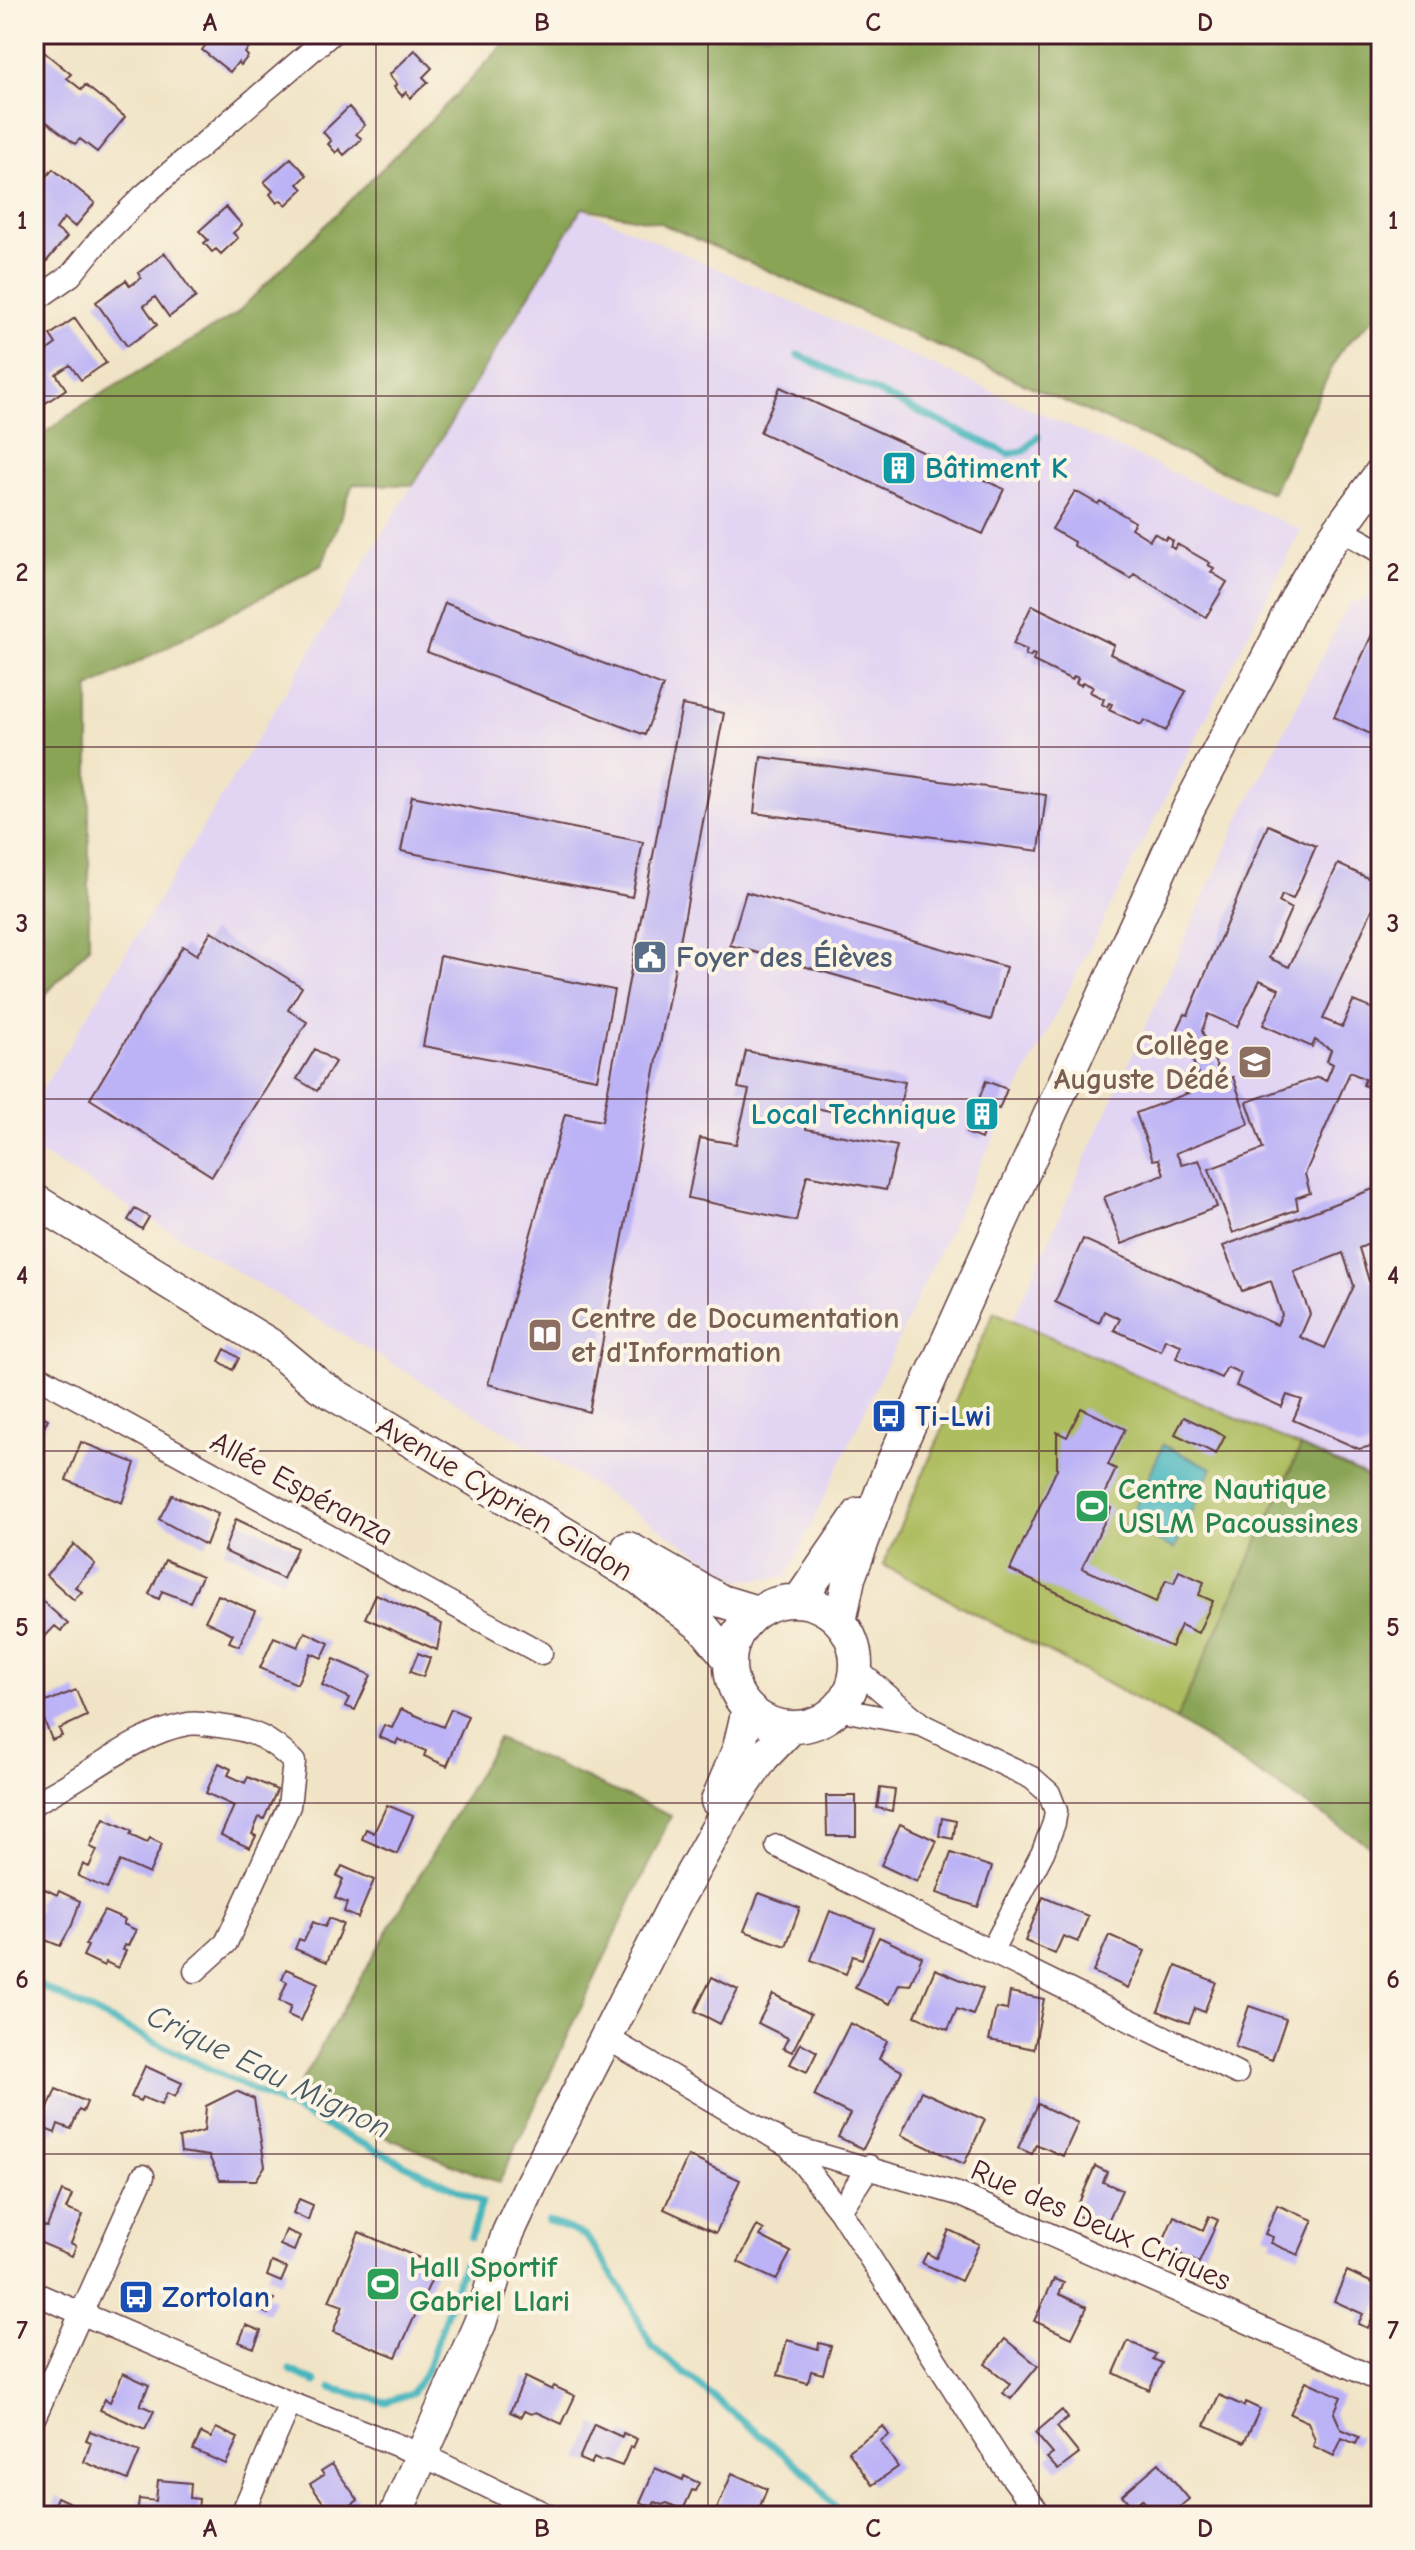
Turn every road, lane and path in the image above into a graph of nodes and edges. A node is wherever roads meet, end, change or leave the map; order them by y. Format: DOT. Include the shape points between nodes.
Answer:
graph roads {
  1 [pos="331,34"];
  2 [pos="34,301"];
  3 [pos="1381,473"];
  4 [pos="1381,496"];
  5 [pos="1346,533"];
  6 [pos="1381,552"];
  7 [pos="34,1200"];
  8 [pos="272,1346"];
  9 [pos="34,1374"];
  10 [pos="890,1468"];
  11 [pos="799,1601"];
  12 [pos="757,1612"];
  13 [pos="840,1622"];
  14 [pos="541,1653"];
  15 [pos="729,1659"];
  16 [pos="856,1669"];
  17 [pos="748,1709"];
  18 [pos="837,1709"];
  19 [pos="922,1725"];
  20 [pos="791,1728"];
  21 [pos="34,1803"];
  22 [pos="777,1846"];
  23 [pos="674,1905"];
  24 [pos="991,1952"];
  25 [pos="195,1971"];
  26 [pos="607,2038"];
  27 [pos="1237,2073"];
  28 [pos="789,2146"];
  29 [pos="869,2166"];
  30 [pos="143,2176"];
  31 [pos="840,2211"];
  32 [pos="34,2293"];
  33 [pos="82,2314"];
  34 [pos="1381,2381"];
  35 [pos="290,2403"];
  36 [pos="34,2418"];
  37 [pos="422,2455"];
  38 [pos="241,2516"];
  39 [pos="395,2516"];
  40 [pos="549,2516"];
  41 [pos="1041,2516"];
  1 -- 2 [label="street" via="143,196 71,275"];
  3 -- 5 [label="street"];
  4 -- 5 [label="street"];
  5 -- 6 [label="street"];
  5 -- 10 [label="street" via="1286,616 1189,807"];
  7 -- 8 [label="street, Avenue Cyprien Gildon"];
  8 -- 12 [label="street, Avenue Cyprien Gildon" via="322,1366 721,1601"];
  8 -- 15 [label="street, Avenue Cyprien Gildon" via="320,1386 640,1579 703,1627"];
  9 -- 14 [label="street, Allée Espéranza"];
  10 -- 11 [label="street"];
  10 -- 13 [label="street" via="849,1578"];
  11 -- 12 [label="street"];
  11 -- 13 [label="street"];
  12 -- 15 [label="street" via="736,1636"];
  13 -- 16 [label="street" via="852,1644"];
  15 -- 17 [label="street" via="732,1683"];
  16 -- 18 [label="street"];
  16 -- 19 [label="street"];
  17 -- 20 [label="street" via="769,1724"];
  17 -- 23 [label="street" via="739,1748"];
  18 -- 19 [label="street"];
  18 -- 20 [label="street" via="820,1722"];
  19 -- 24 [label="street" via="1032,1778 1053,1799 1054,1823 1043,1852"];
  20 -- 23 [label="street" via="763,1757 729,1807"];
  21 -- 25 [label="street" via="148,1737 190,1723 247,1729 276,1744 294,1762 289,1806 226,1943"];
  22 -- 24 [label="street"];
  23 -- 26 [label="street"];
  24 -- 27 [label="street"];
  26 -- 28 [label="street, Rue des Deux Criques"];
  26 -- 37 [label="street" via="508,2233 480,2323"];
  28 -- 29 [label="street, Rue des Deux Criques"];
  28 -- 31 [label="street, Rue des Deux Criques"];
  29 -- 31 [label="street"];
  29 -- 34 [label="street, Rue des Deux Criques" via="958,2194"];
  30 -- 33 [label="street"];
  31 -- 41 [label="street, Rue des Deux Criques"];
  32 -- 33 [label="street"];
  33 -- 35 [label="street"];
  33 -- 36 [label="street"];
  35 -- 37 [label="street"];
  35 -- 38 [label="street"];
  37 -- 39 [label="street"];
  37 -- 40 [label="street"];
}
